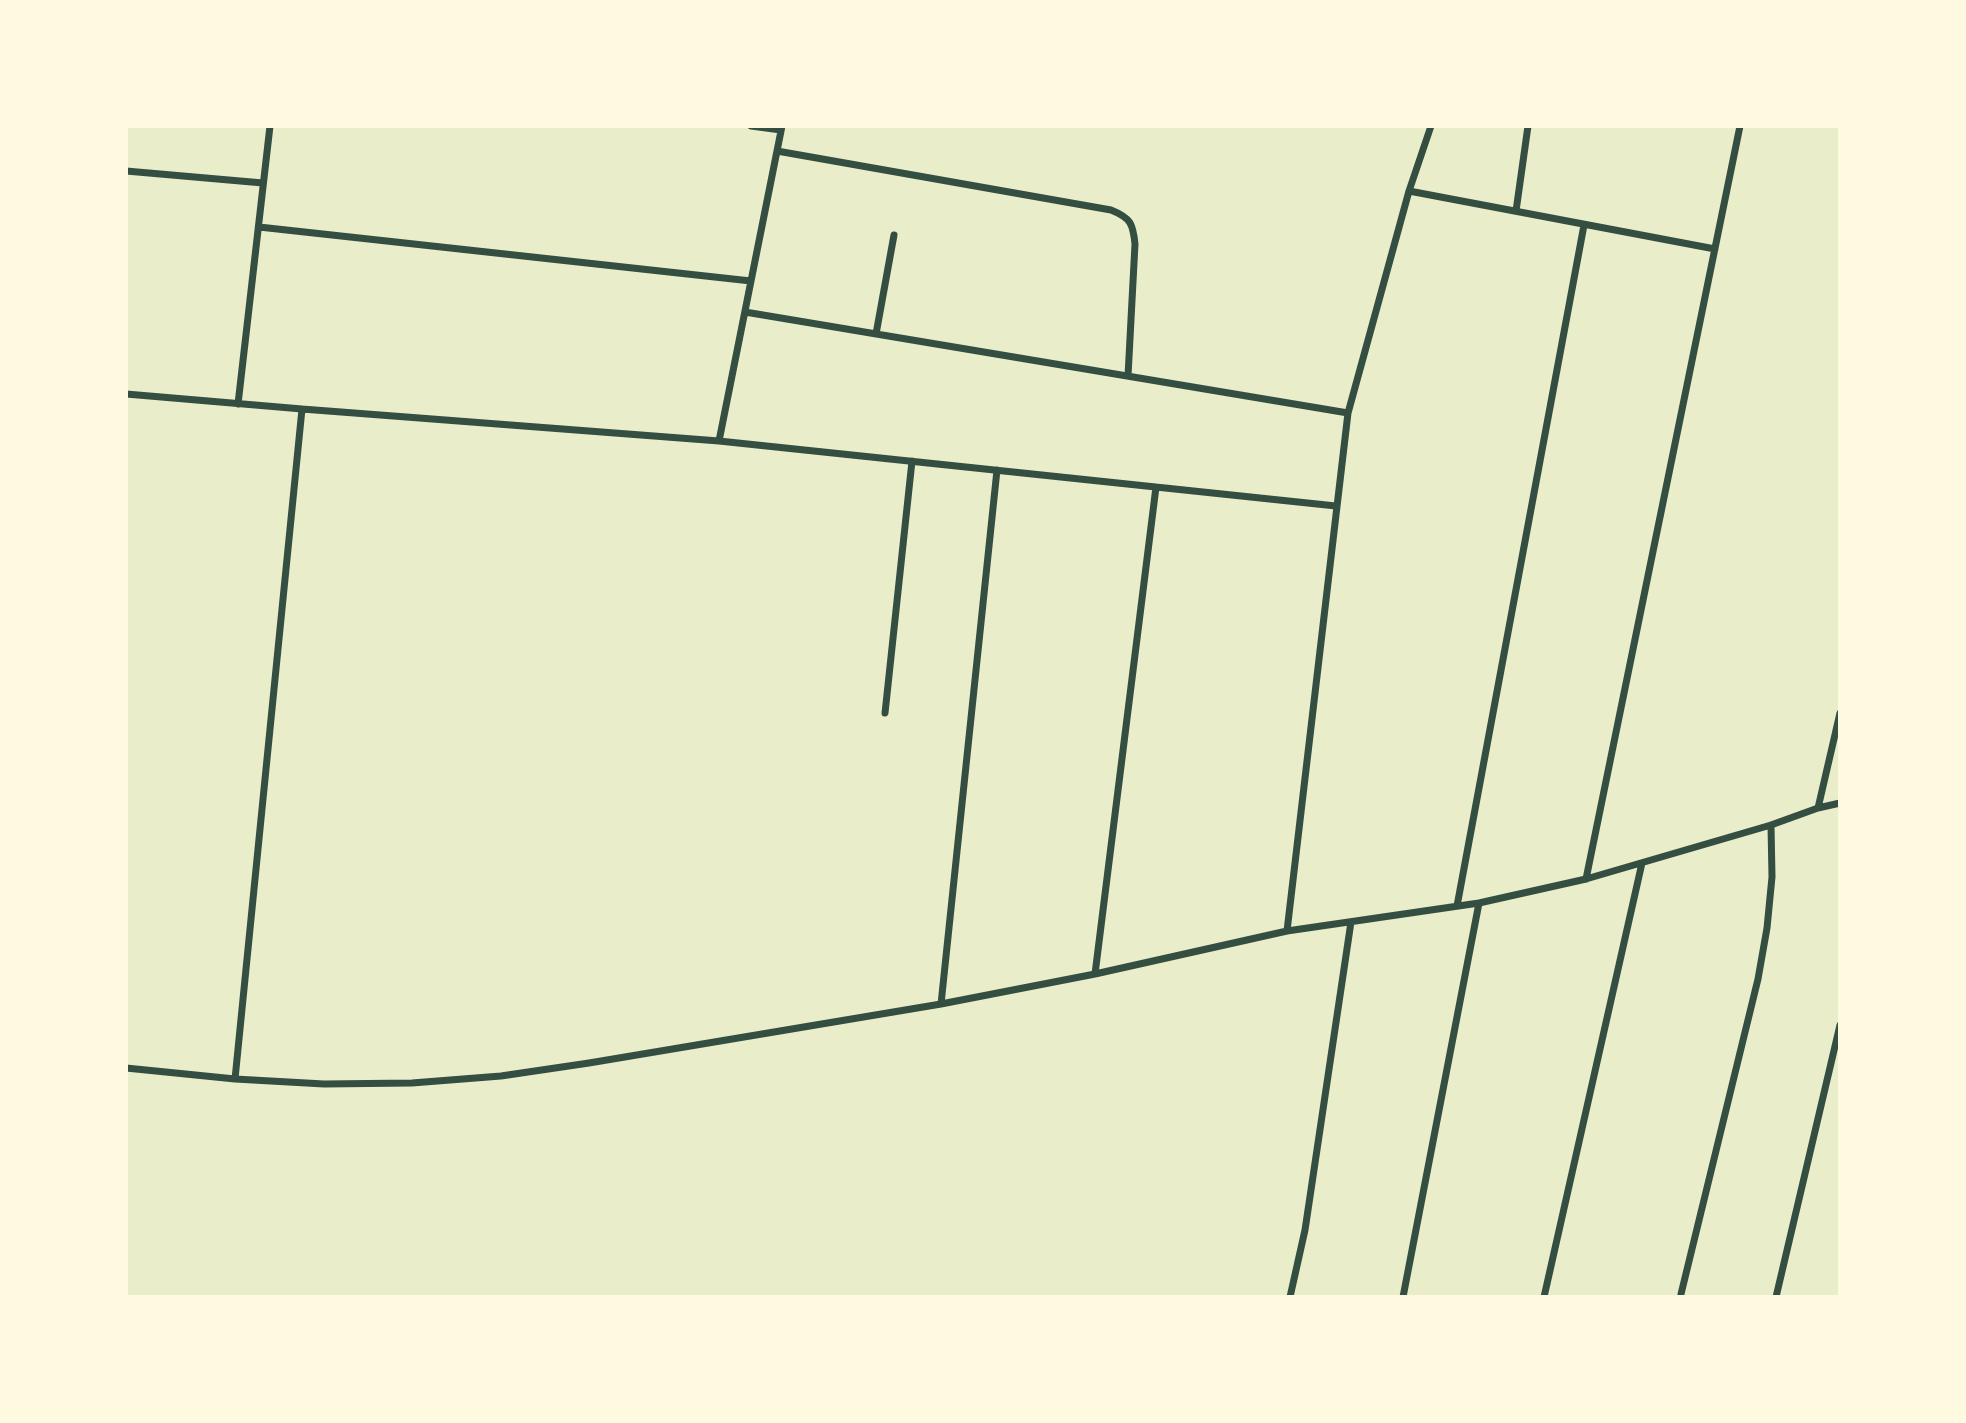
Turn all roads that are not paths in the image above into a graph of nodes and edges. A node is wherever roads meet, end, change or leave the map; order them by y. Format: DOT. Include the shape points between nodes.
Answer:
graph roads {
  1 [pos="270,126"];
  2 [pos="751,126"];
  3 [pos="1431,126"];
  4 [pos="1528,126"];
  5 [pos="1741,126"];
  6 [pos="782,128"];
  7 [pos="777,151"];
  8 [pos="126,171"];
  9 [pos="263,183"];
  10 [pos="1409,191"];
  11 [pos="1516,211"];
  12 [pos="1584,225"];
  13 [pos="258,228"];
  14 [pos="894,235"];
  15 [pos="1715,249"];
  16 [pos="751,281"];
  17 [pos="745,312"];
  18 [pos="876,334"];
  19 [pos="1128,376"];
  20 [pos="126,394"];
  21 [pos="238,404"];
  22 [pos="302,409"];
  23 [pos="1348,413"];
  24 [pos="719,441"];
  25 [pos="912,461"];
  26 [pos="997,470"];
  27 [pos="1156,487"];
  28 [pos="1336,506"];
  29 [pos="885,713"];
  30 [pos="1840,713"];
  31 [pos="1840,803"];
  32 [pos="1818,808"];
  33 [pos="1771,825"];
  34 [pos="1642,863"];
  35 [pos="1586,879"];
  36 [pos="1479,902"];
  37 [pos="1457,906"];
  38 [pos="1351,922"];
  39 [pos="1287,931"];
  40 [pos="1095,974"];
  41 [pos="941,1004"];
  42 [pos="1840,1025"];
  43 [pos="126,1068"];
  44 [pos="235,1079"];
  45 [pos="1681,1294"];
  46 [pos="1290,1297"];
  47 [pos="1403,1297"];
  48 [pos="1545,1297"];
  49 [pos="1776,1297"];
  1 -- 9 [label="street"];
  2 -- 6 [label="street"];
  3 -- 10 [label="street"];
  4 -- 11 [label="street"];
  5 -- 15 [label="street"];
  6 -- 7 [label="street"];
  7 -- 16 [label="street"];
  7 -- 19 [label="street" via="1125,215 1133,227 1135,244"];
  8 -- 9 [label="street"];
  9 -- 13 [label="street"];
  10 -- 11 [label="street"];
  10 -- 23 [label="street"];
  11 -- 12 [label="street"];
  12 -- 15 [label="street"];
  12 -- 37 [label="street"];
  13 -- 16 [label="street"];
  13 -- 21 [label="street"];
  14 -- 18 [label="street"];
  15 -- 35 [label="street"];
  16 -- 17 [label="street"];
  17 -- 18 [label="street"];
  17 -- 24 [label="street"];
  18 -- 19 [label="street"];
  19 -- 23 [label="street"];
  20 -- 21 [label="street"];
  21 -- 22 [label="street"];
  22 -- 24 [label="street"];
  22 -- 44 [label="street"];
  23 -- 28 [label="street"];
  24 -- 25 [label="street"];
  25 -- 26 [label="street"];
  25 -- 29 [label="street"];
  26 -- 27 [label="street"];
  26 -- 41 [label="street"];
  27 -- 28 [label="street"];
  27 -- 40 [label="street"];
  28 -- 39 [label="street"];
  30 -- 32 [label="street"];
  31 -- 32 [label="street"];
  32 -- 33 [label="street"];
  33 -- 34 [label="street"];
  33 -- 45 [label="street" via="1772,877 1758,979"];
  34 -- 35 [label="street"];
  34 -- 48 [label="street"];
  35 -- 36 [label="street"];
  36 -- 37 [label="street"];
  36 -- 47 [label="street"];
  37 -- 38 [label="street"];
  38 -- 39 [label="street"];
  38 -- 46 [label="street" via="1305,1230"];
  39 -- 40 [label="street"];
  40 -- 41 [label="street"];
  41 -- 44 [label="street" via="501,1076 324,1084"];
  42 -- 49 [label="street"];
  43 -- 44 [label="street"];
}
